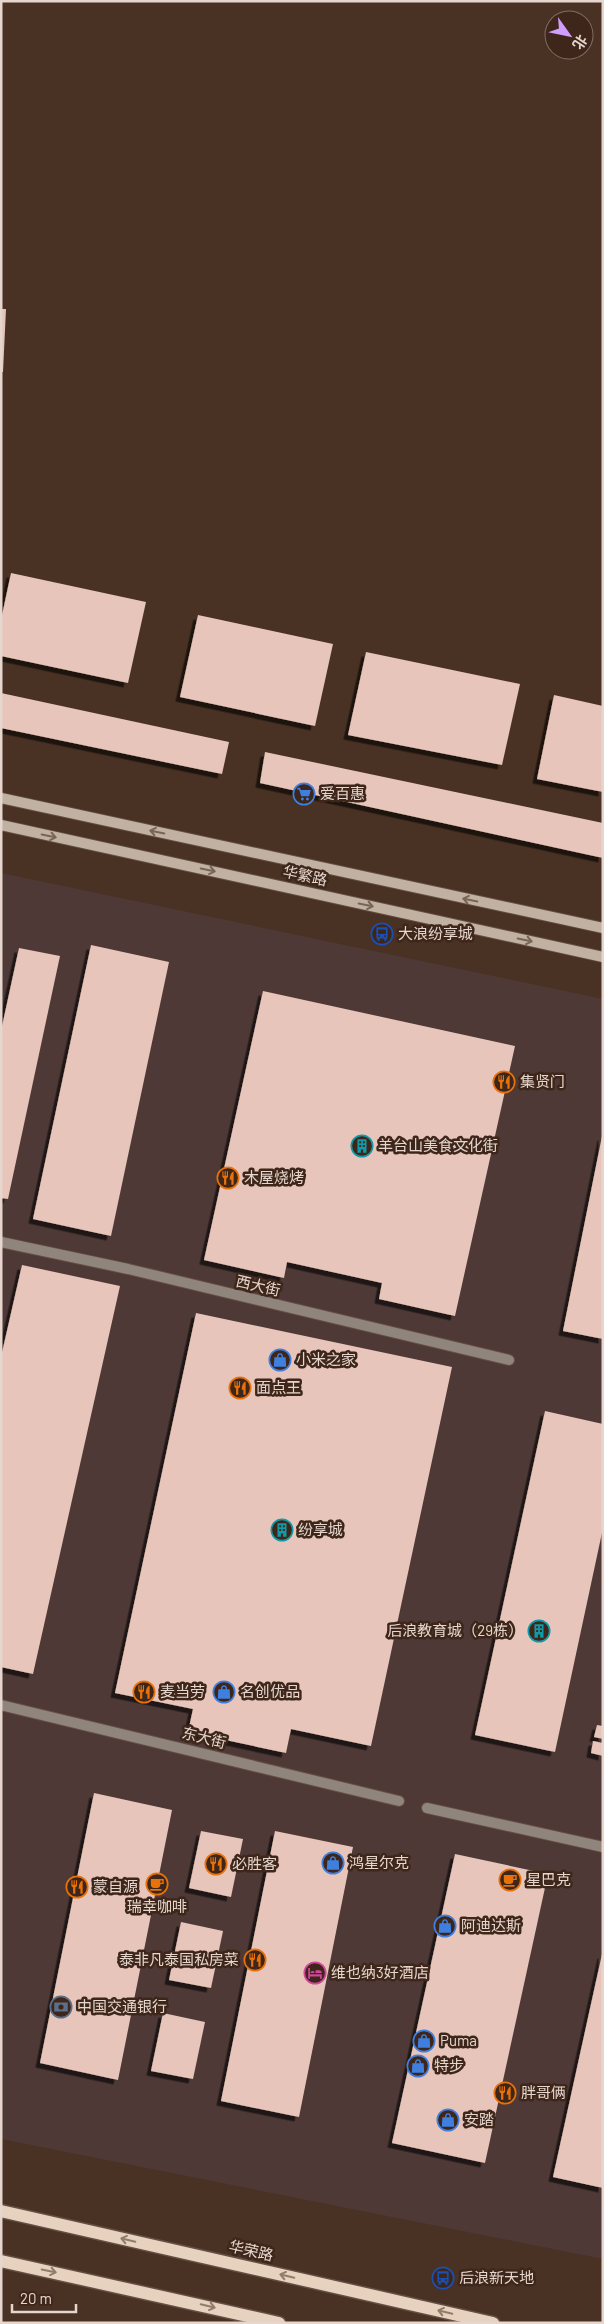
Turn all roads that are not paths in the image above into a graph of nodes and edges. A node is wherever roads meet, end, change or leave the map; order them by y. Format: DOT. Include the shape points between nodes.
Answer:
graph roads {
  1 [pos="1,798"];
  2 [pos="1,826"];
  3 [pos="603,928"];
  4 [pos="603,957"];
  5 [pos="1,1242"];
  6 [pos="509,1360"];
  7 [pos="1,1705"];
  8 [pos="399,1801"];
  9 [pos="427,1808"];
  10 [pos="603,1847"];
  11 [pos="1,2211"];
  12 [pos="1,2262"];
  13 [pos="280,2323"];
  14 [pos="493,2323"];
  3 -- 1 [label="main road, 华繁路, one-way"];
  2 -- 4 [label="main road, 华繁路, one-way"];
  5 -- 6 [label="street, 西大街"];
  7 -- 8 [label="street, 东大街"];
  9 -- 10 [label="street"];
  14 -- 11 [label="main road, 华荣路, one-way"];
  12 -- 13 [label="main road, one-way"];
}
